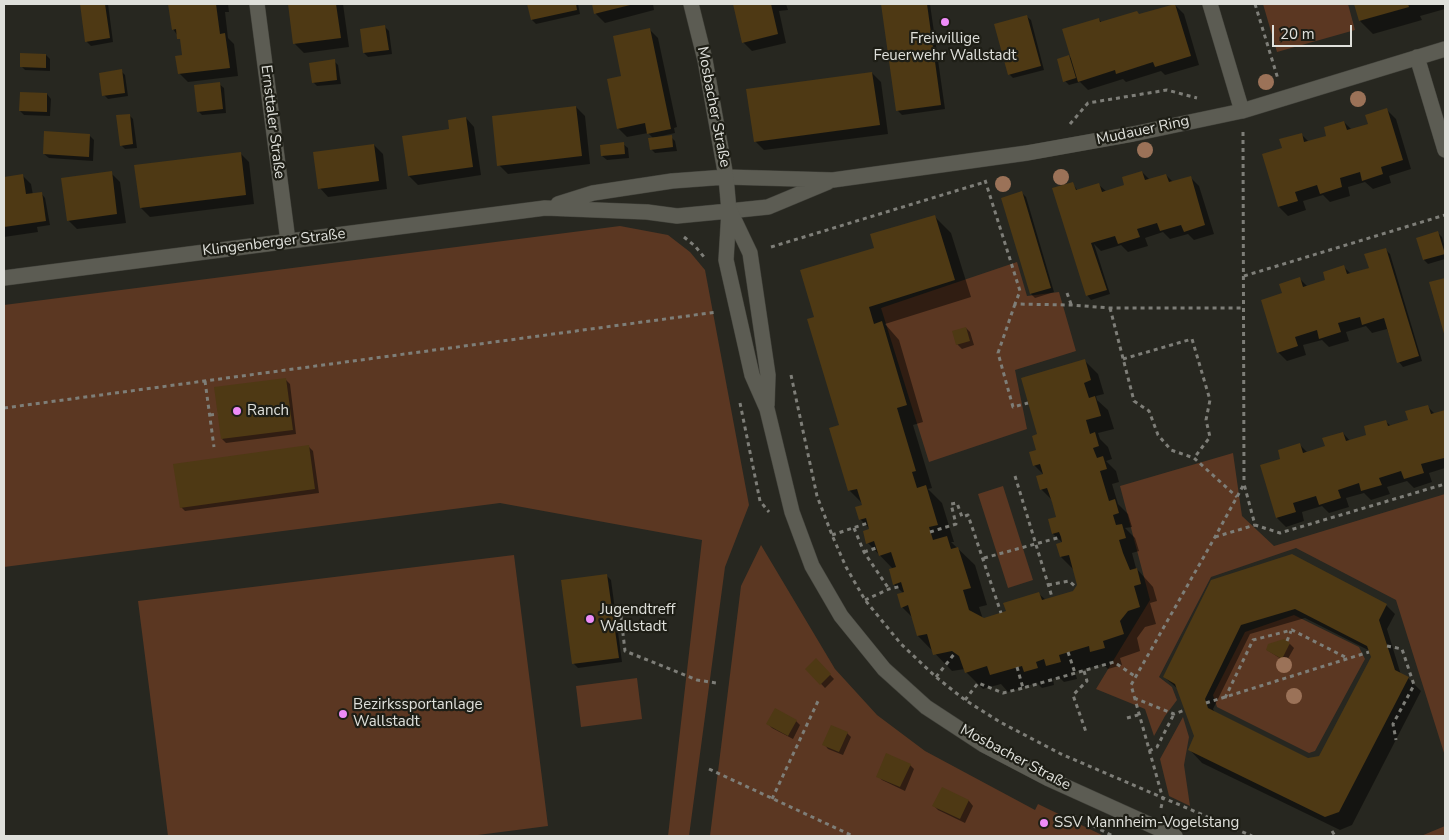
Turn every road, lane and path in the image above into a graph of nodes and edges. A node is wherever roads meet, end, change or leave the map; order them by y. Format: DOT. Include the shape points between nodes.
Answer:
graph roads {
  1 [pos="257,4"];
  2 [pos="691,4"];
  3 [pos="1210,4"];
  4 [pos="1255,4"];
  5 [pos="1445,49"];
  6 [pos="1417,57"];
  7 [pos="1284,98"];
  8 [pos="1205,100"];
  9 [pos="1242,111"];
  10 [pos="1048,149"];
  11 [pos="1445,150"];
  12 [pos="979,159"];
  13 [pos="726,177"];
  14 [pos="833,180"];
  15 [pos="986,182"];
  16 [pos="545,208"];
  17 [pos="730,211"];
  18 [pos="1445,215"];
  19 [pos="288,241"];
  20 [pos="750,253"];
  21 [pos="1244,276"];
  22 [pos="4,278"];
  23 [pos="1068,293"];
  24 [pos="1015,304"];
  25 [pos="1071,305"];
  26 [pos="1110,308"];
  27 [pos="1244,308"];
  28 [pos="709,314"];
  29 [pos="1123,359"];
  30 [pos="790,372"];
  31 [pos="205,381"];
  32 [pos="1028,403"];
  33 [pos="4,408"];
  34 [pos="766,409"];
  35 [pos="218,414"];
  36 [pos="210,415"];
  37 [pos="214,447"];
  38 [pos="1194,458"];
  39 [pos="1015,476"];
  40 [pos="1244,484"];
  41 [pos="1445,484"];
  42 [pos="1237,497"];
  43 [pos="868,523"];
  44 [pos="1255,525"];
  45 [pos="854,528"];
  46 [pos="930,532"];
  47 [pos="832,535"];
  48 [pos="1061,537"];
  49 [pos="1216,537"];
  50 [pos="1035,544"];
  51 [pos="876,548"];
  52 [pos="864,552"];
  53 [pos="984,558"];
  54 [pos="1048,585"];
  55 [pos="902,586"];
  56 [pos="1076,587"];
  57 [pos="889,589"];
  58 [pos="1052,597"];
  59 [pos="865,600"];
  60 [pos="620,608"];
  61 [pos="1001,613"];
  62 [pos="1292,630"];
  63 [pos="1287,641"];
  64 [pos="1387,646"];
  65 [pos="1068,652"];
  66 [pos="1368,652"];
  67 [pos="955,653"];
  68 [pos="1348,658"];
  69 [pos="1017,667"];
  70 [pos="1084,670"];
  71 [pos="1075,673"];
  72 [pos="936,677"];
  73 [pos="1136,677"];
  74 [pos="716,683"];
  75 [pos="1023,688"];
  76 [pos="1134,698"];
  77 [pos="1225,698"];
  78 [pos="819,699"];
  79 [pos="965,700"];
  80 [pos="1206,703"];
  81 [pos="1185,710"];
  82 [pos="1174,714"];
  83 [pos="1138,715"];
  84 [pos="1127,718"];
  85 [pos="1086,732"];
  86 [pos="1396,740"];
  87 [pos="1149,751"];
  88 [pos="709,769"];
  89 [pos="772,799"];
  90 [pos="1164,799"];
  91 [pos="1154,827"];
  92 [pos="1332,831"];
  93 [pos="852,836"];
  94 [pos="1175,836"];
  95 [pos="1252,836"];
  96 [pos="1334,836"];
  1 -- 19 [label="street, Ernsttaler Straße"];
  2 -- 13 [label="street, Mosbacher Straße" via="705,60"];
  3 -- 9 [label="street"];
  4 -- 7 [label="path"];
  5 -- 6 [label="street, Mudauer Ring"];
  6 -- 7 [label="street, Mudauer Ring"];
  6 -- 11 [label="street"];
  7 -- 9 [label="street, Mudauer Ring"];
  8 -- 10 [label="path" via="1167,90 1088,103"];
  9 -- 10 [label="street, Mudauer Ring"];
  9 -- 21 [label="path"];
  10 -- 12 [label="street, Mudauer Ring"];
  12 -- 14 [label="street, Mudauer Ring"];
  12 -- 15 [label="path"];
  13 -- 14 [label="street, Mudauer Ring"];
  13 -- 16 [label="street, Klingenberger Straße" via="672,181 594,193"];
  13 -- 17 [label="street, Mosbacher Straße"];
  14 -- 17 [label="street, Mudauer Ring" via="768,207"];
  15 -- 20 [label="path"];
  15 -- 24 [label="path" via="1020,291"];
  16 -- 17 [label="street, Klingenberger Straße" via="677,216"];
  16 -- 19 [label="street, Klingenberger Straße"];
  17 -- 20 [label="street, Mosbacher Straße"];
  17 -- 34 [label="street, Mosbacher Straße" via="726,260 752,375"];
  18 -- 21 [label="path"];
  19 -- 22 [label="street, Klingenberger Straße"];
  20 -- 34 [label="street, Mosbacher Straße" via="768,375"];
  21 -- 27 [label="path"];
  23 -- 25 [label="path"];
  24 -- 25 [label="path"];
  24 -- 32 [label="path" via="998,353 1013,407"];
  25 -- 26 [label="path"];
  26 -- 27 [label="path"];
  26 -- 29 [label="path"];
  27 -- 40 [label="path"];
  28 -- 31 [label="path"];
  29 -- 38 [label="path" via="1134,401 1149,410 1158,435 1171,450"];
  29 -- 38 [label="path" via="1192,339 1210,400 1206,420 1210,437"];
  30 -- 47 [label="path" via="817,496"];
  31 -- 33 [label="path"];
  31 -- 36 [label="path"];
  34 -- 91 [label="street, Mosbacher Straße" via="792,512 812,566 841,616 884,669 926,707 984,745"];
  35 -- 36 [label="path"];
  36 -- 37 [label="path"];
  38 -- 42 [label="path"];
  39 -- 50 [label="path"];
  40 -- 42 [label="path"];
  40 -- 44 [label="path"];
  41 -- 44 [label="path" via="1280,533"];
  42 -- 49 [label="path"];
  43 -- 45 [label="path"];
  44 -- 49 [label="path"];
  45 -- 47 [label="path"];
  45 -- 52 [label="path"];
  46 -- 53 [label="path" via="956,524 951,504 957,503 962,517 968,515"];
  47 -- 59 [label="path"];
  48 -- 50 [label="path"];
  49 -- 73 [label="path"];
  50 -- 53 [label="path"];
  50 -- 54 [label="path"];
  51 -- 52 [label="path"];
  52 -- 57 [label="path"];
  53 -- 61 [label="path"];
  54 -- 56 [label="path" via="1069,581"];
  54 -- 58 [label="path"];
  55 -- 57 [label="path"];
  57 -- 59 [label="path"];
  59 -- 72 [label="path" via="901,644"];
  60 -- 74 [label="path" via="625,651 697,680"];
  62 -- 63 [label="path"];
  62 -- 68 [label="path"];
  62 -- 77 [label="path" via="1253,640"];
  64 -- 86 [label="path" via="1402,649 1414,685 1392,724"];
  65 -- 71 [label="path"];
  66 -- 68 [label="path"];
  67 -- 72 [label="path"];
  68 -- 77 [label="path"];
  69 -- 75 [label="path"];
  70 -- 71 [label="path"];
  70 -- 73 [label="path" via="1114,662"];
  70 -- 85 [label="path" via="1087,681 1074,695"];
  71 -- 75 [label="path"];
  72 -- 79 [label="path"];
  73 -- 76 [label="path" via="1131,685"];
  75 -- 79 [label="path" via="1003,694 978,683"];
  76 -- 82 [label="path"];
  76 -- 83 [label="path"];
  77 -- 80 [label="path"];
  78 -- 89 [label="path"];
  79 -- 90 [label="path" via="1061,754"];
  81 -- 82 [label="path"];
  82 -- 87 [label="path" via="1157,747"];
  83 -- 84 [label="path"];
  83 -- 87 [label="path"];
  87 -- 90 [label="path"];
  88 -- 89 [label="path"];
  89 -- 93 [label="path"];
  90 -- 91 [label="path"];
  90 -- 95 [label="path"];
  91 -- 94 [label="street, Mosbacher Straße"];
  92 -- 96 [label="path"];
}
